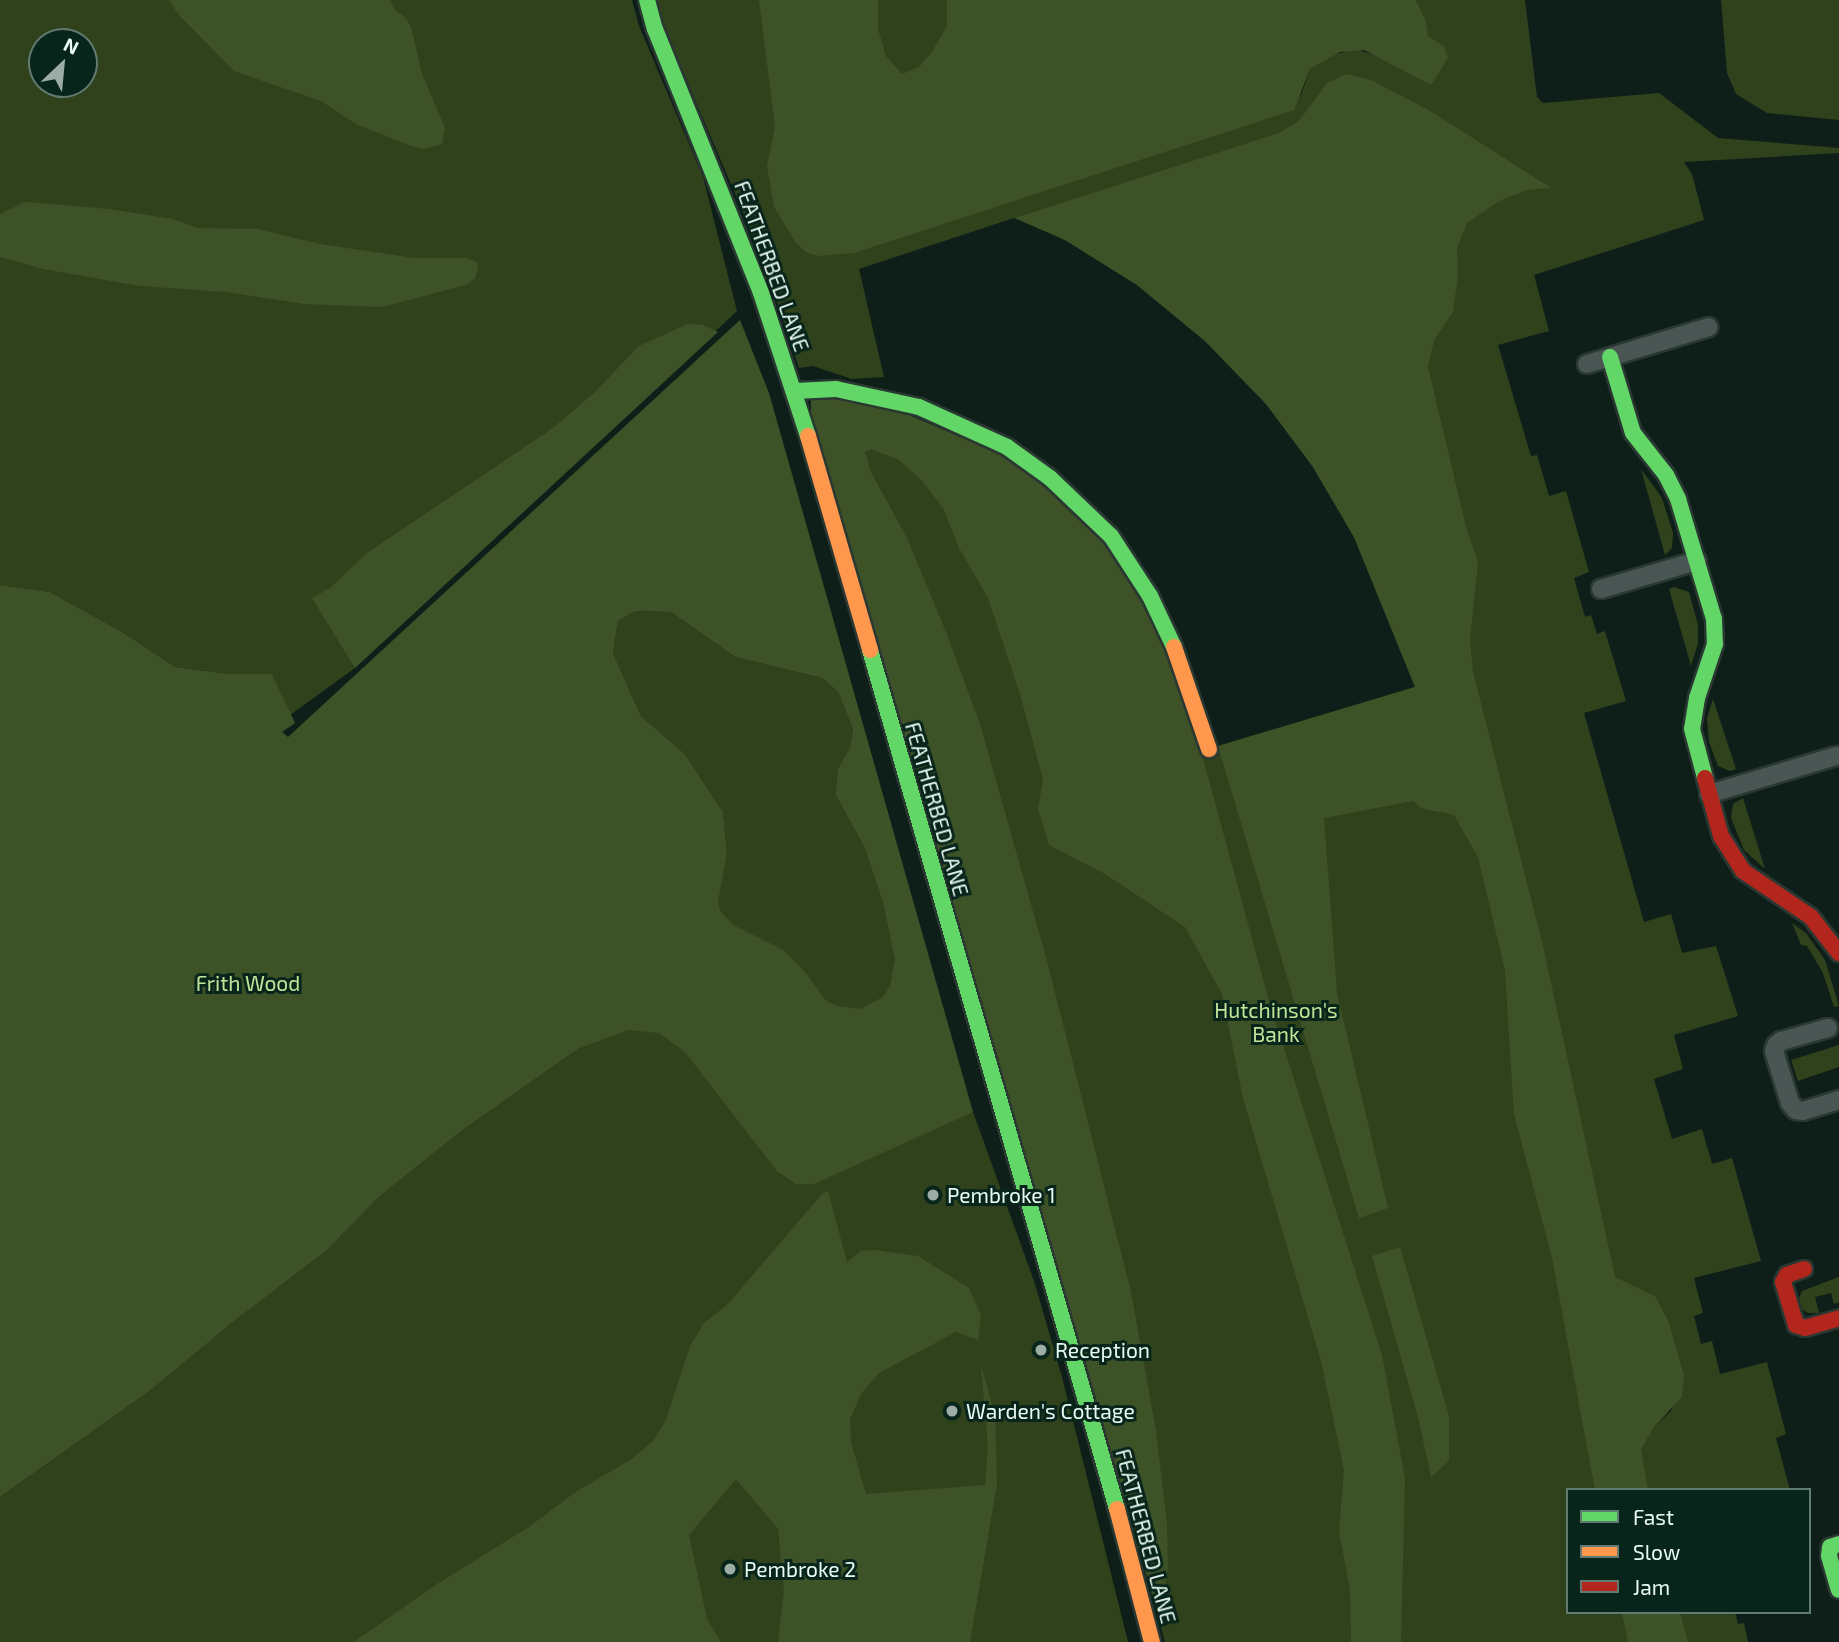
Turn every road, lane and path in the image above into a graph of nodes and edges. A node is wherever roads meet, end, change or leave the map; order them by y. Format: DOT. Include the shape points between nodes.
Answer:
graph roads {
  1 [pos="647,0"];
  2 [pos="1709,327"];
  3 [pos="1610,357"];
  4 [pos="1587,364"];
  5 [pos="795,391"];
  6 [pos="1697,561"];
  7 [pos="1601,589"];
  8 [pos="1209,749"];
  9 [pos="1836,755"];
  10 [pos="1709,794"];
  11 [pos="1839,953"];
  12 [pos="1828,1028"];
  13 [pos="1839,1100"];
  14 [pos="1804,1269"];
  15 [pos="1839,1318"];
  16 [pos="1839,1544"];
  17 [pos="1839,1590"];
  18 [pos="1152,1642"];
  1 -- 5 [label="street, FEATHERBED LANE"];
  2 -- 3 [label="street"];
  3 -- 4 [label="street"];
  3 -- 6 [label="street" via="1630,426 1676,493"];
  5 -- 8 [label="street" via="836,389 919,407 1007,447 1050,478 1111,536 1150,596 1183,667"];
  5 -- 18 [label="street, FEATHERBED LANE" via="1084,1384"];
  6 -- 7 [label="street"];
  6 -- 10 [label="street" via="1715,629 1692,722"];
  9 -- 10 [label="street"];
  10 -- 11 [label="street" via="1721,836 1737,864 1756,882 1811,917"];
  12 -- 13 [label="street" via="1781,1041 1774,1051 1796,1110"];
  14 -- 15 [label="street" via="1785,1276 1783,1282 1797,1325 1805,1328"];
  16 -- 17 [label="street" via="1830,1548 1829,1556"];
}
